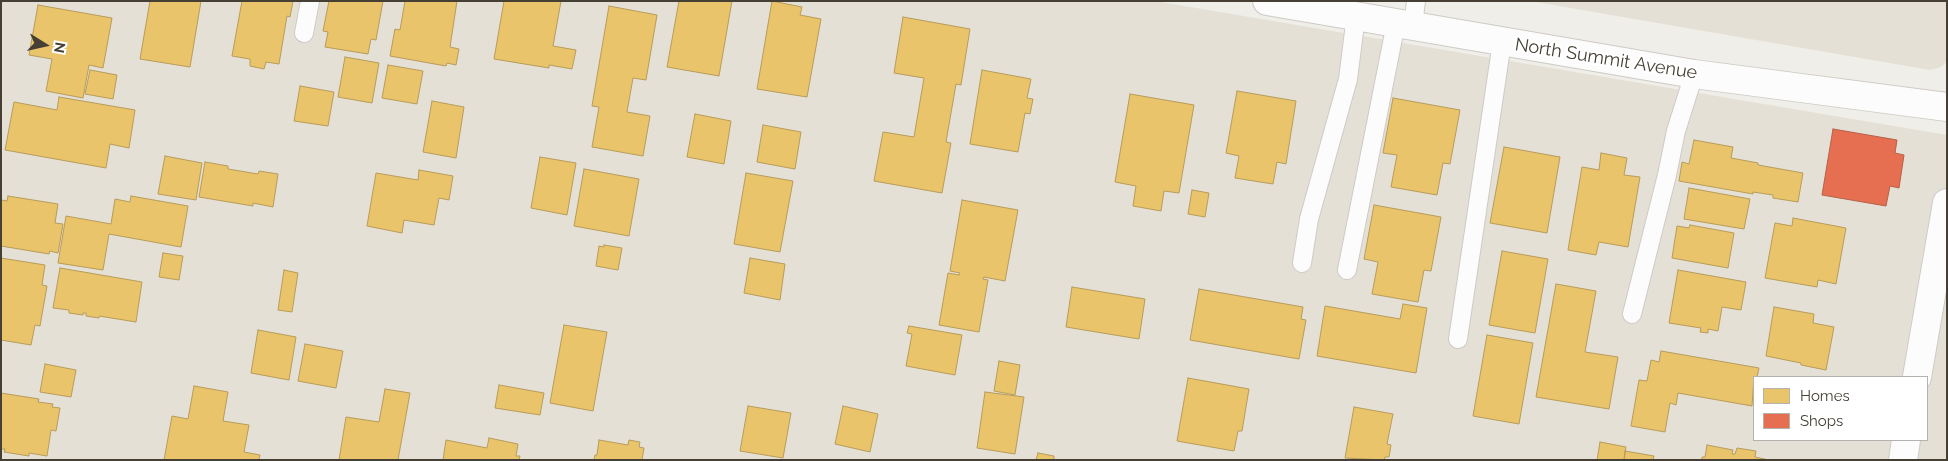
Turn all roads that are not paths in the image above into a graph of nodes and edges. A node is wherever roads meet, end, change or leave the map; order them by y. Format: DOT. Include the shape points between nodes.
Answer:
graph roads {
  1 [pos="310,1"];
  2 [pos="1267,1"];
  3 [pos="1356,16"];
  4 [pos="1408,17"];
  5 [pos="304,33"];
  6 [pos="1502,42"];
  7 [pos="1694,74"];
  8 [pos="1947,107"];
  9 [pos="1947,203"];
  10 [pos="1302,263"];
  11 [pos="1347,270"];
  12 [pos="1632,314"];
  13 [pos="1458,338"];
  14 [pos="1917,376"];
  15 [pos="1906,441"];
  16 [pos="1903,460"];
  1 -- 5 [label="lane"];
  2 -- 3 [label="street, North Summit Avenue"];
  3 -- 4 [label="street, North Summit Avenue"];
  3 -- 10 [label="lane" via="1348,79 1310,219"];
  4 -- 6 [label="street, North Summit Avenue"];
  4 -- 11 [label="lane"];
  6 -- 7 [label="street, North Summit Avenue"];
  6 -- 13 [label="lane"];
  7 -- 8 [label="street, North Summit Avenue"];
  7 -- 12 [label="lane" via="1676,131"];
  9 -- 14 [label="street"];
  15 -- 16 [label="street"];
}
